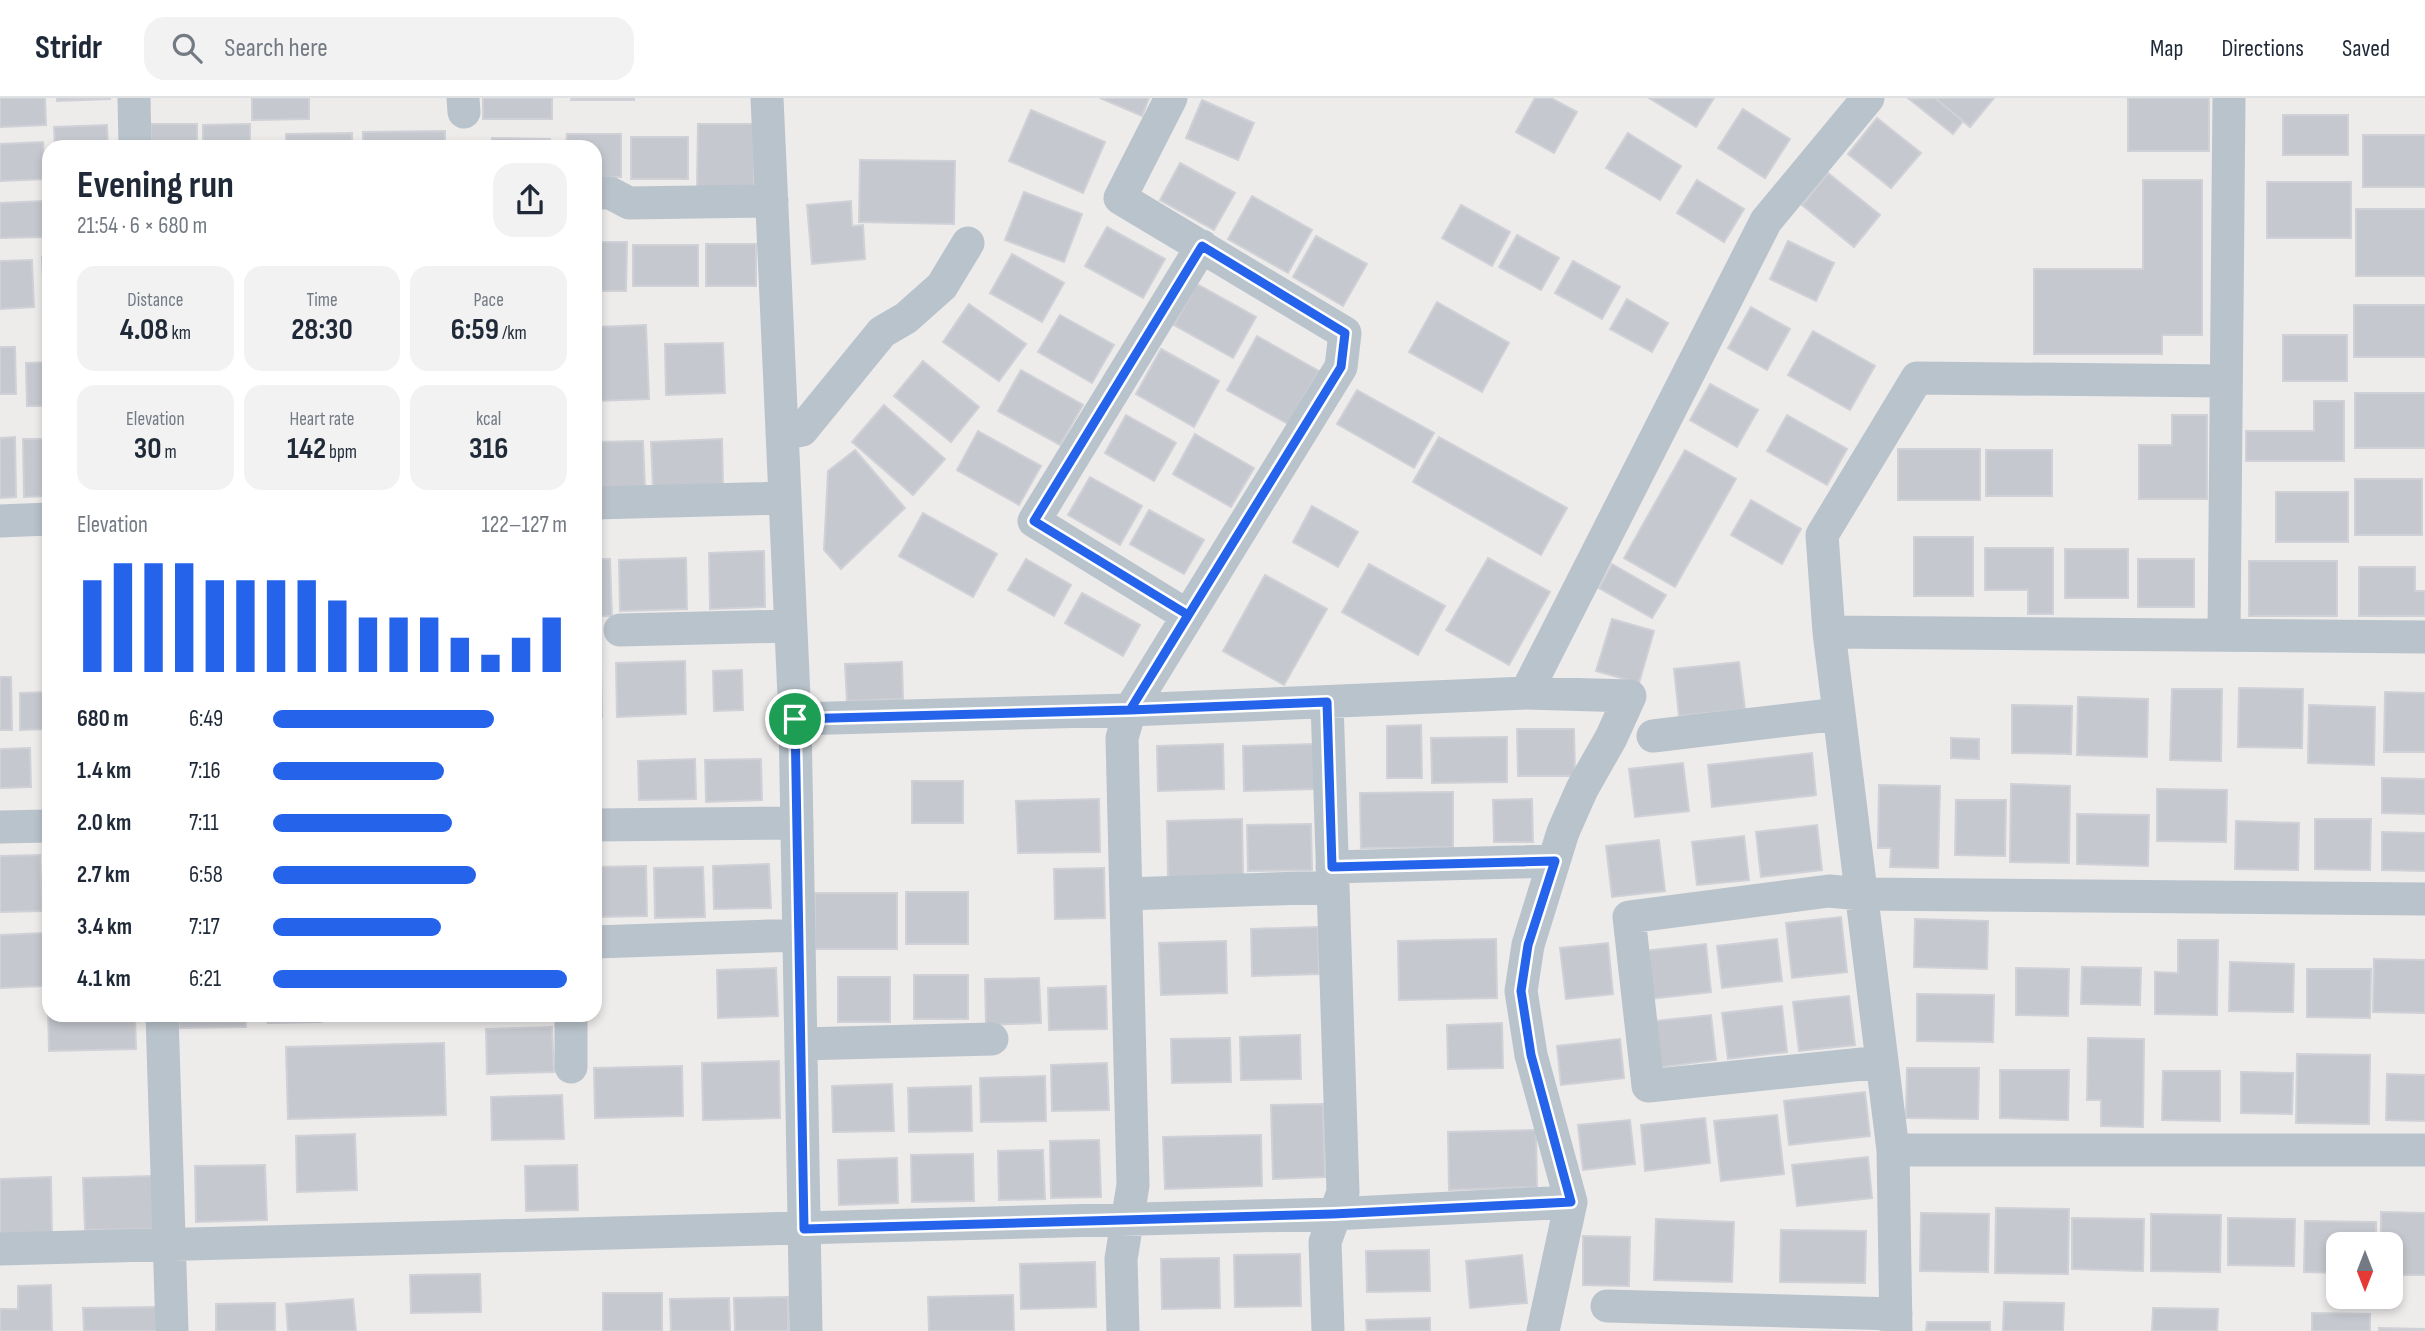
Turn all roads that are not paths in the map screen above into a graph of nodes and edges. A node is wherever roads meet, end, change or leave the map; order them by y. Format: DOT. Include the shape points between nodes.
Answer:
graph roads {
  1 [pos="134,98"];
  2 [pos="768,98"];
  3 [pos="1171,98"];
  4 [pos="1868,98"];
  5 [pos="2230,98"];
  6 [pos="135,140"];
  7 [pos="602,193"];
  8 [pos="772,201"];
  9 [pos="968,243"];
  10 [pos="1202,246"];
  11 [pos="2225,381"];
  12 [pos="782,434"];
  13 [pos="785,498"];
  14 [pos="602,503"];
  15 [pos="42,519"];
  16 [pos="0,521"];
  17 [pos="1188,615"];
  18 [pos="790,626"];
  19 [pos="620,630"];
  20 [pos="1829,632"];
  21 [pos="2224,633"];
  22 [pos="2425,637"];
  23 [pos="1527,693"];
  24 [pos="1327,702"];
  25 [pos="1130,710"];
  26 [pos="1839,714"];
  27 [pos="795,719"];
  28 [pos="1653,736"];
  29 [pos="797,822"];
  30 [pos="602,825"];
  31 [pos="42,826"];
  32 [pos="0,827"];
  33 [pos="1555,861"];
  34 [pos="1333,877"];
  35 [pos="1126,894"];
  36 [pos="1861,894"];
  37 [pos="2425,899"];
  38 [pos="799,935"];
  39 [pos="602,942"];
  40 [pos="162,1022"];
  41 [pos="571,1022"];
  42 [pos="992,1040"];
  43 [pos="800,1044"];
  44 [pos="1882,1062"];
  45 [pos="572,1067"];
  46 [pos="1893,1150"];
  47 [pos="2425,1150"];
  48 [pos="1571,1202"];
  49 [pos="1333,1214"];
  50 [pos="1127,1219"];
  51 [pos="804,1229"];
  52 [pos="171,1244"];
  53 [pos="0,1249"];
  54 [pos="1607,1306"];
  55 [pos="1896,1322"];
  56 [pos="172,1331"];
  57 [pos="806,1331"];
  58 [pos="1124,1331"];
  59 [pos="1328,1331"];
  60 [pos="1543,1331"];
  1 -- 6 [label="street"];
  2 -- 8 [label="street"];
  3 -- 10 [label="street" via="1120,198"];
  4 -- 23 [label="street" via="1766,221"];
  5 -- 11 [label="street"];
  7 -- 8 [label="street" via="629,203"];
  8 -- 12 [label="street"];
  9 -- 12 [label="street" via="942,286 882,332 803,430"];
  10 -- 17 [label="street" via="1345,333 1341,367"];
  10 -- 17 [label="street" via="1034,521"];
  11 -- 20 [label="street" via="1917,378 1822,535"];
  11 -- 21 [label="street"];
  12 -- 13 [label="street"];
  13 -- 14 [label="street"];
  13 -- 18 [label="street"];
  15 -- 16 [label="street"];
  17 -- 25 [label="street"];
  18 -- 19 [label="street"];
  18 -- 27 [label="street"];
  20 -- 21 [label="street"];
  20 -- 26 [label="street"];
  21 -- 22 [label="street"];
  23 -- 24 [label="street"];
  23 -- 33 [label="street" via="1630,696 1581,789"];
  24 -- 25 [label="street"];
  24 -- 34 [label="street"];
  25 -- 27 [label="street"];
  25 -- 35 [label="street" via="1122,737"];
  26 -- 28 [label="street"];
  26 -- 36 [label="street"];
  27 -- 29 [label="street"];
  29 -- 30 [label="street"];
  29 -- 38 [label="street"];
  31 -- 32 [label="street"];
  33 -- 34 [label="street"];
  33 -- 48 [label="street" via="1528,945 1521,991 1531,1055"];
  34 -- 35 [label="street"];
  34 -- 49 [label="street" via="1343,1192"];
  35 -- 50 [label="street" via="1133,1185"];
  36 -- 37 [label="street"];
  36 -- 44 [label="street"];
  36 -- 44 [label="street" via="1829,891 1629,917 1648,1086"];
  38 -- 39 [label="street"];
  38 -- 43 [label="street"];
  40 -- 52 [label="street"];
  41 -- 45 [label="street"];
  42 -- 43 [label="street"];
  43 -- 51 [label="street"];
  44 -- 46 [label="street"];
  46 -- 47 [label="street"];
  46 -- 55 [label="street"];
  48 -- 49 [label="street"];
  48 -- 60 [label="street"];
  49 -- 50 [label="street"];
  49 -- 59 [label="street" via="1325,1242"];
  50 -- 51 [label="street"];
  50 -- 58 [label="street" via="1121,1259"];
  51 -- 52 [label="street"];
  51 -- 57 [label="street"];
  52 -- 53 [label="street"];
  52 -- 56 [label="street"];
  54 -- 55 [label="street"];
}
